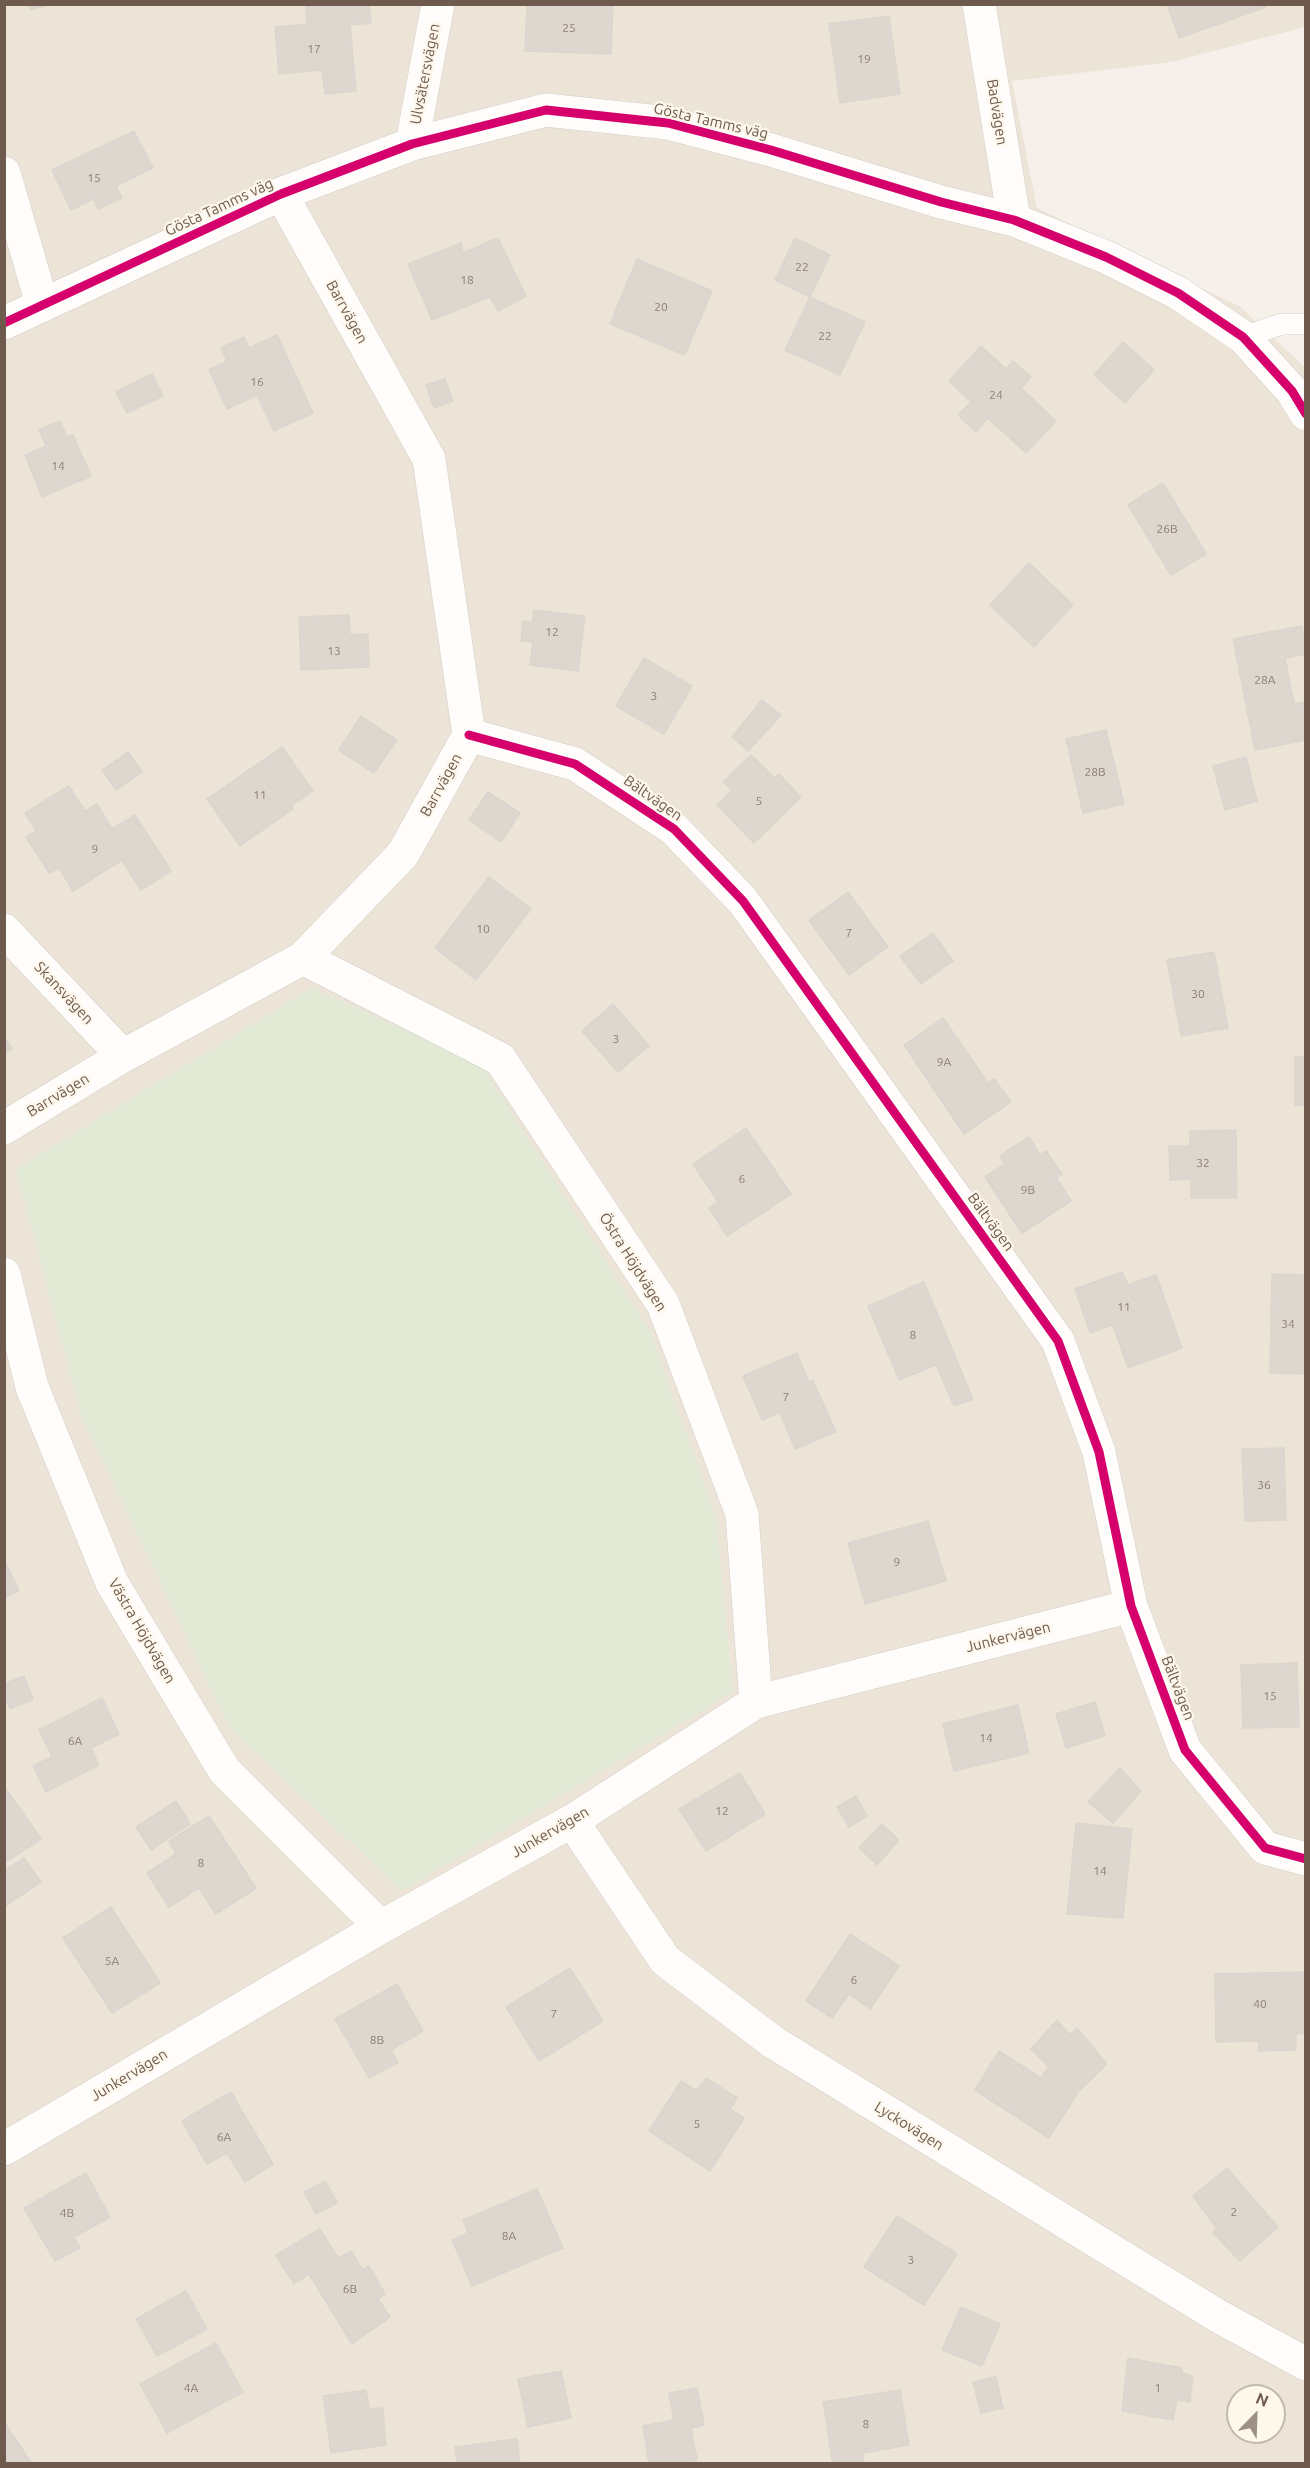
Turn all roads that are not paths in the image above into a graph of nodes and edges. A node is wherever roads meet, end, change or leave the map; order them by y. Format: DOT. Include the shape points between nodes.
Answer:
graph roads {
  1 [pos="438,4"];
  2 [pos="979,4"];
  3 [pos="412,144"];
  4 [pos="4,173"];
  5 [pos="281,194"];
  6 [pos="1014,220"];
  7 [pos="42,304"];
  8 [pos="4,323"];
  9 [pos="1305,324"];
  10 [pos="1243,337"];
  11 [pos="1305,414"];
  12 [pos="469,735"];
  13 [pos="4,930"];
  14 [pos="303,958"];
  15 [pos="123,1056"];
  16 [pos="4,1128"];
  17 [pos="4,1274"];
  18 [pos="1131,1606"];
  19 [pos="756,1702"];
  20 [pos="572,1821"];
  21 [pos="1305,1858"];
  22 [pos="381,1927"];
  23 [pos="4,2149"];
  24 [pos="1305,2364"];
  1 -- 3 [label="street, Ulvsätersvägen"];
  2 -- 6 [label="street, Badvägen"];
  3 -- 5 [label="street, Gösta Tamms väg"];
  3 -- 6 [label="street, Gösta Tamms väg" via="546,110 668,123"];
  4 -- 7 [label="street"];
  5 -- 7 [label="street, Gösta Tamms väg"];
  5 -- 12 [label="street, Barrvägen" via="429,459"];
  6 -- 10 [label="street, Gösta Tamms väg" via="1106,257 1178,293"];
  7 -- 8 [label="street, Gösta Tamms väg"];
  9 -- 10 [label="lane" via="1282,324"];
  10 -- 11 [label="street, Gösta Tamms väg" via="1292,391"];
  12 -- 14 [label="street, Barrvägen" via="403,854"];
  12 -- 18 [label="street, Bältvägen" via="575,764 674,829 743,901 1058,1341 1099,1452"];
  13 -- 15 [label="street, Skansvägen"];
  14 -- 15 [label="street, Barrvägen"];
  14 -- 19 [label="street, Östra Höjdvägen" via="500,1059 663,1304 742,1514"];
  15 -- 16 [label="street, Barrvägen"];
  17 -- 22 [label="street, Västra Höjdvägen" via="32,1387 112,1583 224,1770"];
  18 -- 19 [label="street, Junkervägen"];
  18 -- 21 [label="street, Bältvägen" via="1185,1750 1265,1848"];
  19 -- 20 [label="street, Junkervägen"];
  20 -- 22 [label="street, Junkervägen"];
  20 -- 24 [label="street, Lyckovägen" via="664,1960 764,2035 1218,2316"];
  22 -- 23 [label="street, Junkervägen"];
}
